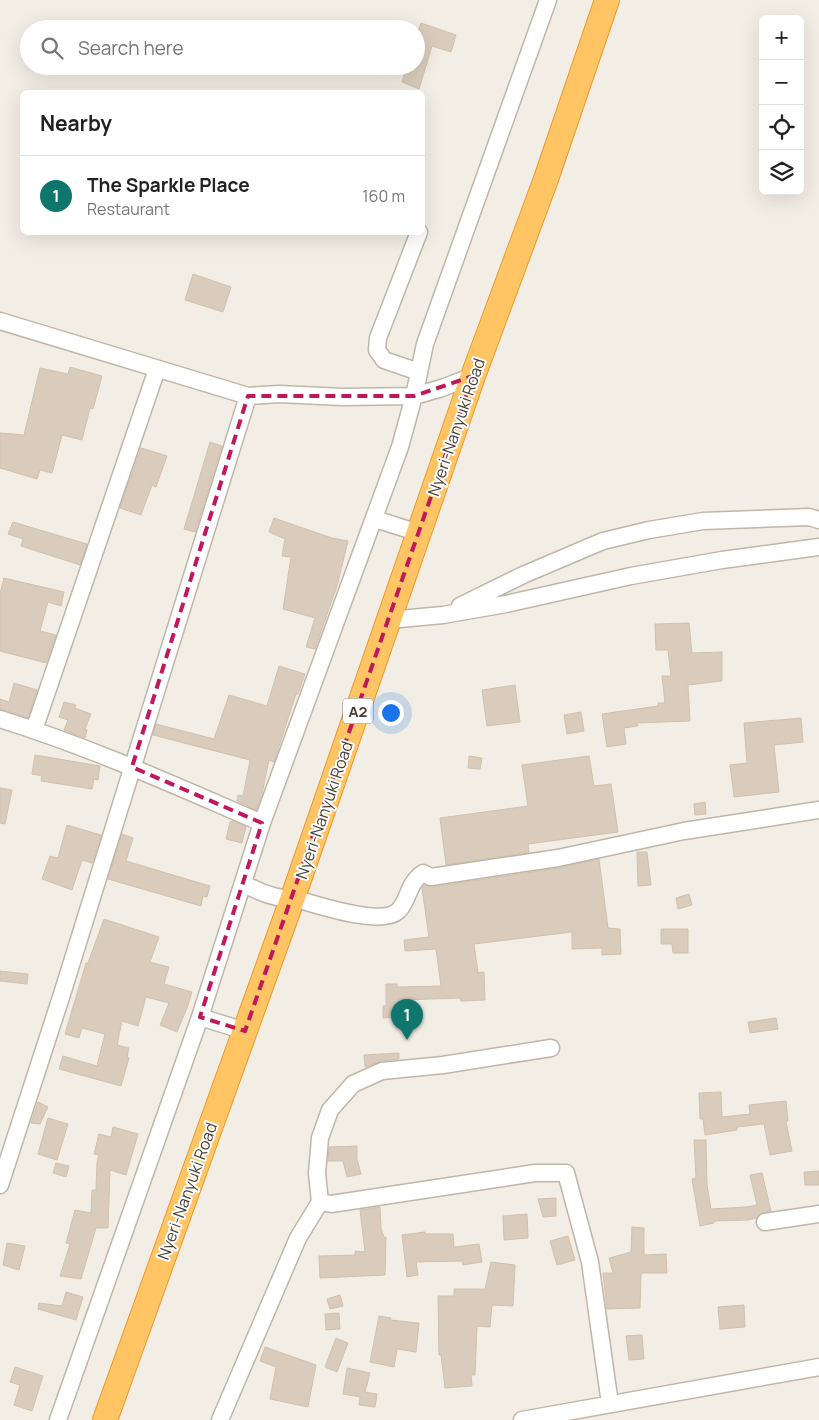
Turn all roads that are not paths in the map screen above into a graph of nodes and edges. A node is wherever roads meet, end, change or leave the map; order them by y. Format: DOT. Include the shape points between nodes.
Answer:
graph roads {
  1 [pos="548,0"];
  2 [pos="607,0"];
  3 [pos="418,235"];
  4 [pos="0,321"];
  5 [pos="157,369"];
  6 [pos="418,372"];
  7 [pos="473,376"];
  8 [pos="248,396"];
  9 [pos="414,396"];
  10 [pos="375,519"];
  11 [pos="819,520"];
  12 [pos="418,533"];
  13 [pos="819,547"];
  14 [pos="443,615"];
  15 [pos="389,620"];
  16 [pos="0,720"];
  17 [pos="34,730"];
  18 [pos="132,767"];
  19 [pos="819,810"];
  20 [pos="262,823"];
  21 [pos="243,883"];
  22 [pos="296,899"];
  23 [pos="200,1017"];
  24 [pos="245,1031"];
  25 [pos="551,1048"];
  26 [pos="0,1185"];
  27 [pos="320,1202"];
  28 [pos="819,1214"];
  29 [pos="765,1222"];
  30 [pos="819,1367"];
  31 [pos="610,1404"];
  32 [pos="58,1420"];
  33 [pos="105,1420"];
  34 [pos="220,1420"];
  35 [pos="522,1420"];
  1 -- 6 [label="street" via="425,344"];
  2 -- 7 [label="highway, Nyeri-Nanyuki Road / A2" via="546,179"];
  3 -- 6 [label="street" via="378,338 377,350 384,360"];
  4 -- 5 [label="street"];
  5 -- 8 [label="street"];
  5 -- 17 [label="street"];
  6 -- 9 [label="street"];
  7 -- 9 [label="street"];
  7 -- 12 [label="highway, Nyeri-Nanyuki Road / A2"];
  8 -- 9 [label="street"];
  8 -- 18 [label="street"];
  9 -- 10 [label="street"];
  10 -- 12 [label="street"];
  10 -- 20 [label="street"];
  11 -- 14 [label="street" via="809,517 703,521 603,541 523,575"];
  12 -- 15 [label="highway, Nyeri-Nanyuki Road / A2"];
  13 -- 14 [label="street" via="631,576"];
  14 -- 15 [label="street"];
  15 -- 22 [label="highway, Nyeri-Nanyuki Road / A2"];
  16 -- 17 [label="street"];
  17 -- 18 [label="street"];
  18 -- 20 [label="street"];
  18 -- 26 [label="street"];
  19 -- 22 [label="street" via="684,831 558,858 431,877 423,873 411,886 401,907 392,914 345,913"];
  20 -- 21 [label="street"];
  21 -- 22 [label="street" via="259,893"];
  21 -- 23 [label="street"];
  22 -- 24 [label="highway, Nyeri-Nanyuki Road / A2"];
  23 -- 24 [label="street"];
  23 -- 32 [label="street"];
  24 -- 33 [label="highway, Nyeri-Nanyuki Road / A2"];
  25 -- 27 [label="street" via="382,1072 353,1084 330,1110 320,1138 317,1172"];
  27 -- 31 [label="street" via="331,1204 535,1173 566,1174 590,1262"];
  27 -- 34 [label="street" via="298,1238"];
  28 -- 29 [label="street"];
  30 -- 31 [label="street"];
  31 -- 35 [label="street"];
}
